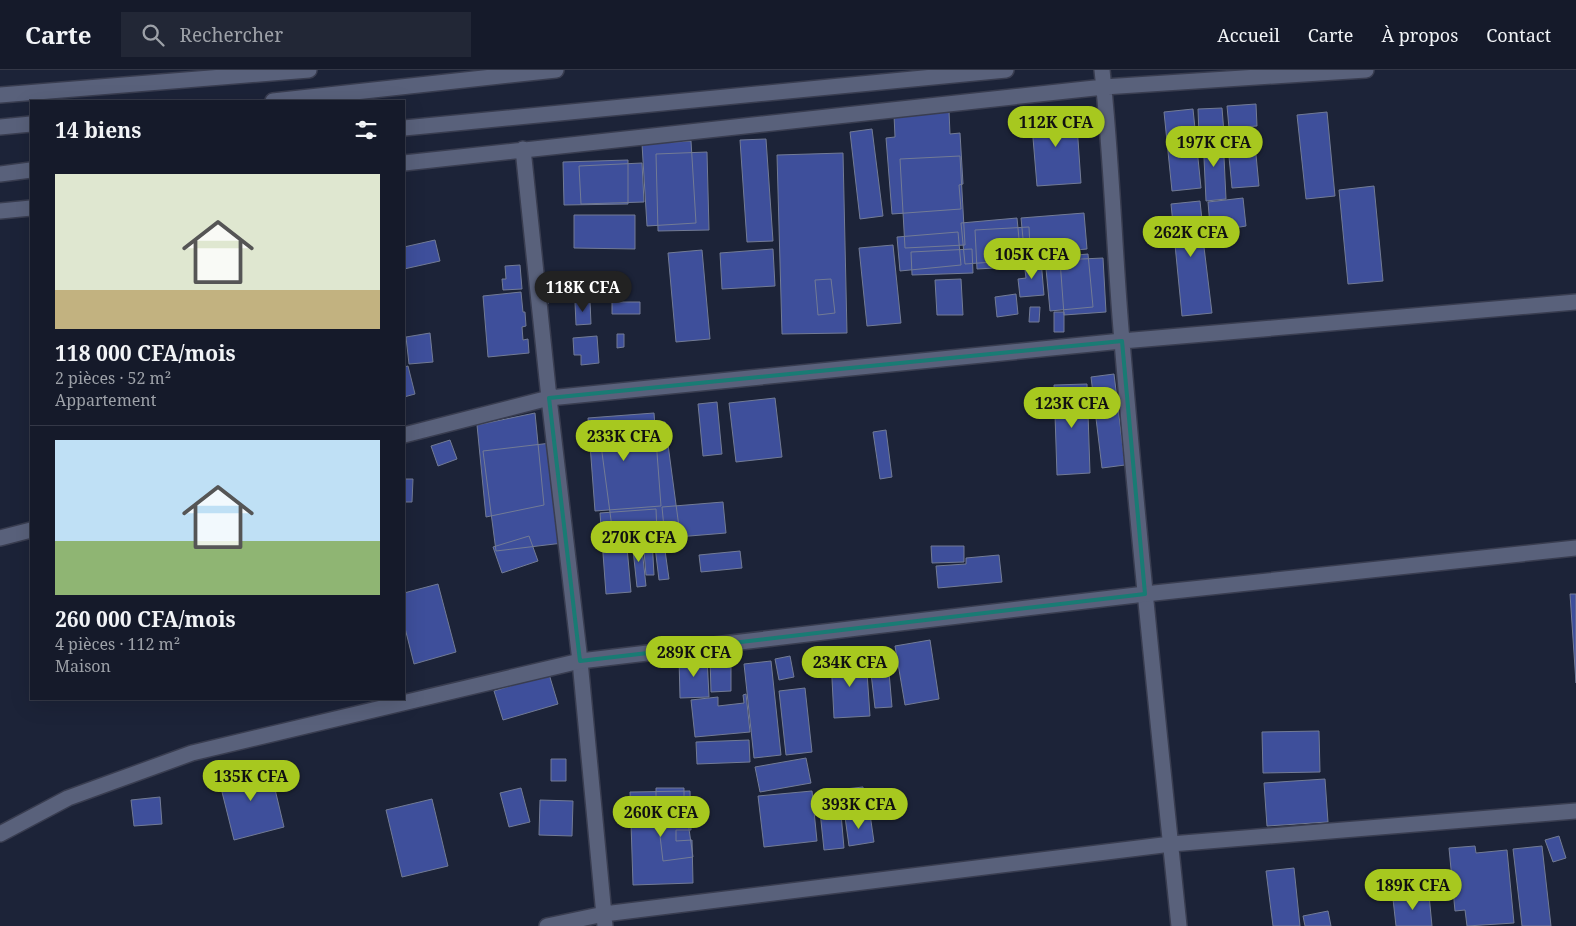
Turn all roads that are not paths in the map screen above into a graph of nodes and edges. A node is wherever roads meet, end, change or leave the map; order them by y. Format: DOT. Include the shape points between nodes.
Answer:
graph roads {
  1 [pos="310,70"];
  2 [pos="556,70"];
  3 [pos="1006,70"];
  4 [pos="1102,70"];
  5 [pos="1366,70"];
  6 [pos="1104,87"];
  7 [pos="0,95"];
  8 [pos="282,100"];
  9 [pos="30,124"];
  10 [pos="0,127"];
  11 [pos="405,128"];
  12 [pos="523,149"];
  13 [pos="405,163"];
  14 [pos="30,170"];
  15 [pos="0,174"];
  16 [pos="30,208"];
  17 [pos="0,211"];
  18 [pos="1576,302"];
  19 [pos="1122,340"];
  20 [pos="549,398"];
  21 [pos="405,435"];
  22 [pos="30,530"];
  23 [pos="0,538"];
  24 [pos="1576,548"];
  25 [pos="1145,594"];
  26 [pos="580,661"];
  27 [pos="1576,811"];
  28 [pos="0,834"];
  29 [pos="1171,844"];
  30 [pos="605,920"];
  31 [pos="547,926"];
  32 [pos="1179,926"];
  1 -- 7 [label="street"];
  2 -- 8 [label="street"];
  3 -- 11 [label="street"];
  4 -- 6 [label="street"];
  5 -- 6 [label="street"];
  6 -- 12 [label="street"];
  6 -- 19 [label="street"];
  9 -- 10 [label="street"];
  12 -- 13 [label="street"];
  12 -- 20 [label="street"];
  14 -- 15 [label="street"];
  16 -- 17 [label="street"];
  18 -- 19 [label="street"];
  19 -- 20 [label="street"];
  19 -- 25 [label="street"];
  20 -- 21 [label="street"];
  20 -- 26 [label="street"];
  22 -- 23 [label="street"];
  24 -- 25 [label="street"];
  25 -- 26 [label="street"];
  25 -- 29 [label="street"];
  26 -- 28 [label="street" via="192,753 68,798"];
  26 -- 30 [label="street"];
  27 -- 29 [label="street"];
  29 -- 30 [label="street"];
  29 -- 32 [label="street"];
  30 -- 31 [label="street"];
}
